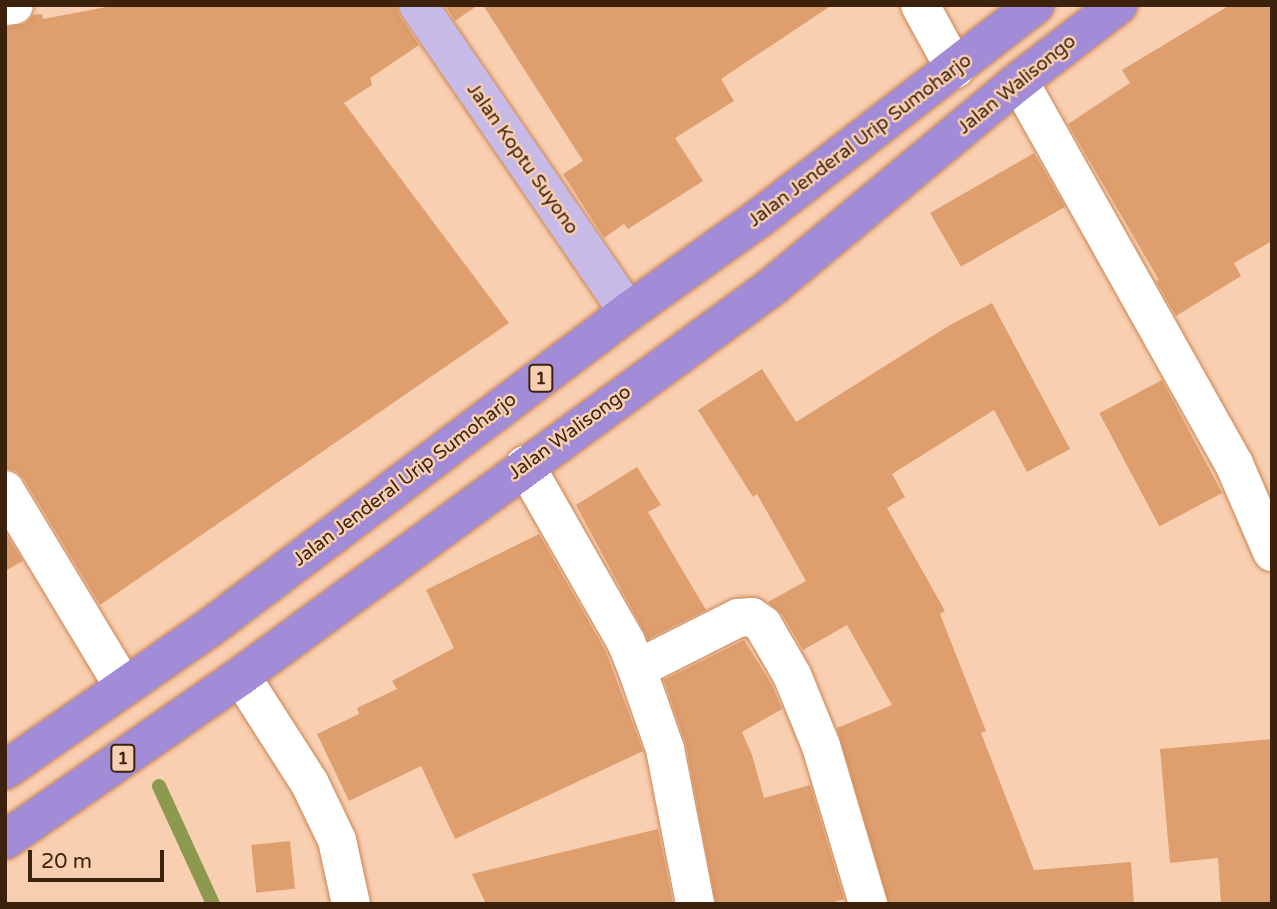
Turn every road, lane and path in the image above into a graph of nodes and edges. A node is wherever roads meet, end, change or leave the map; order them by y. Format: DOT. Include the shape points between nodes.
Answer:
graph roads {
  1 [pos="14,5"];
  2 [pos="418,5"];
  3 [pos="920,5"];
  4 [pos="1035,5"];
  5 [pos="1118,5"];
  6 [pos="5,6"];
  7 [pos="955,69"];
  8 [pos="1020,81"];
  9 [pos="628,313"];
  10 [pos="525,466"];
  11 [pos="5,490"];
  12 [pos="1272,552"];
  13 [pos="637,668"];
  14 [pos="241,676"];
  15 [pos="124,687"];
  16 [pos="5,770"];
  17 [pos="5,840"];
  18 [pos="351,904"];
  19 [pos="695,904"];
  20 [pos="868,904"];
  1 -- 6 [label="street"];
  2 -- 9 [label="main road, Jalan Koptu Suyono"];
  3 -- 7 [label="street"];
  4 -- 7 [label="highway, Jalan Jenderal Urip Sumoharjo / 1"];
  5 -- 8 [label="highway, Jalan Walisongo / 1"];
  7 -- 9 [label="highway, Jalan Jenderal Urip Sumoharjo / 1"];
  8 -- 10 [label="highway, Jalan Walisongo / 1" via="773,286"];
  8 -- 12 [label="street" via="1234,464"];
  9 -- 15 [label="highway, Jalan Jenderal Urip Sumoharjo / 1"];
  10 -- 13 [label="street"];
  10 -- 14 [label="highway, Jalan Walisongo / 1"];
  11 -- 15 [label="street"];
  13 -- 19 [label="street" via="665,749"];
  13 -- 20 [label="street" via="738,618 752,617 763,625 792,674 821,746"];
  14 -- 17 [label="highway, Jalan Walisongo / 1"];
  14 -- 18 [label="street" via="310,785 337,840"];
  15 -- 16 [label="highway, Jalan Jenderal Urip Sumoharjo / 1"];
}
